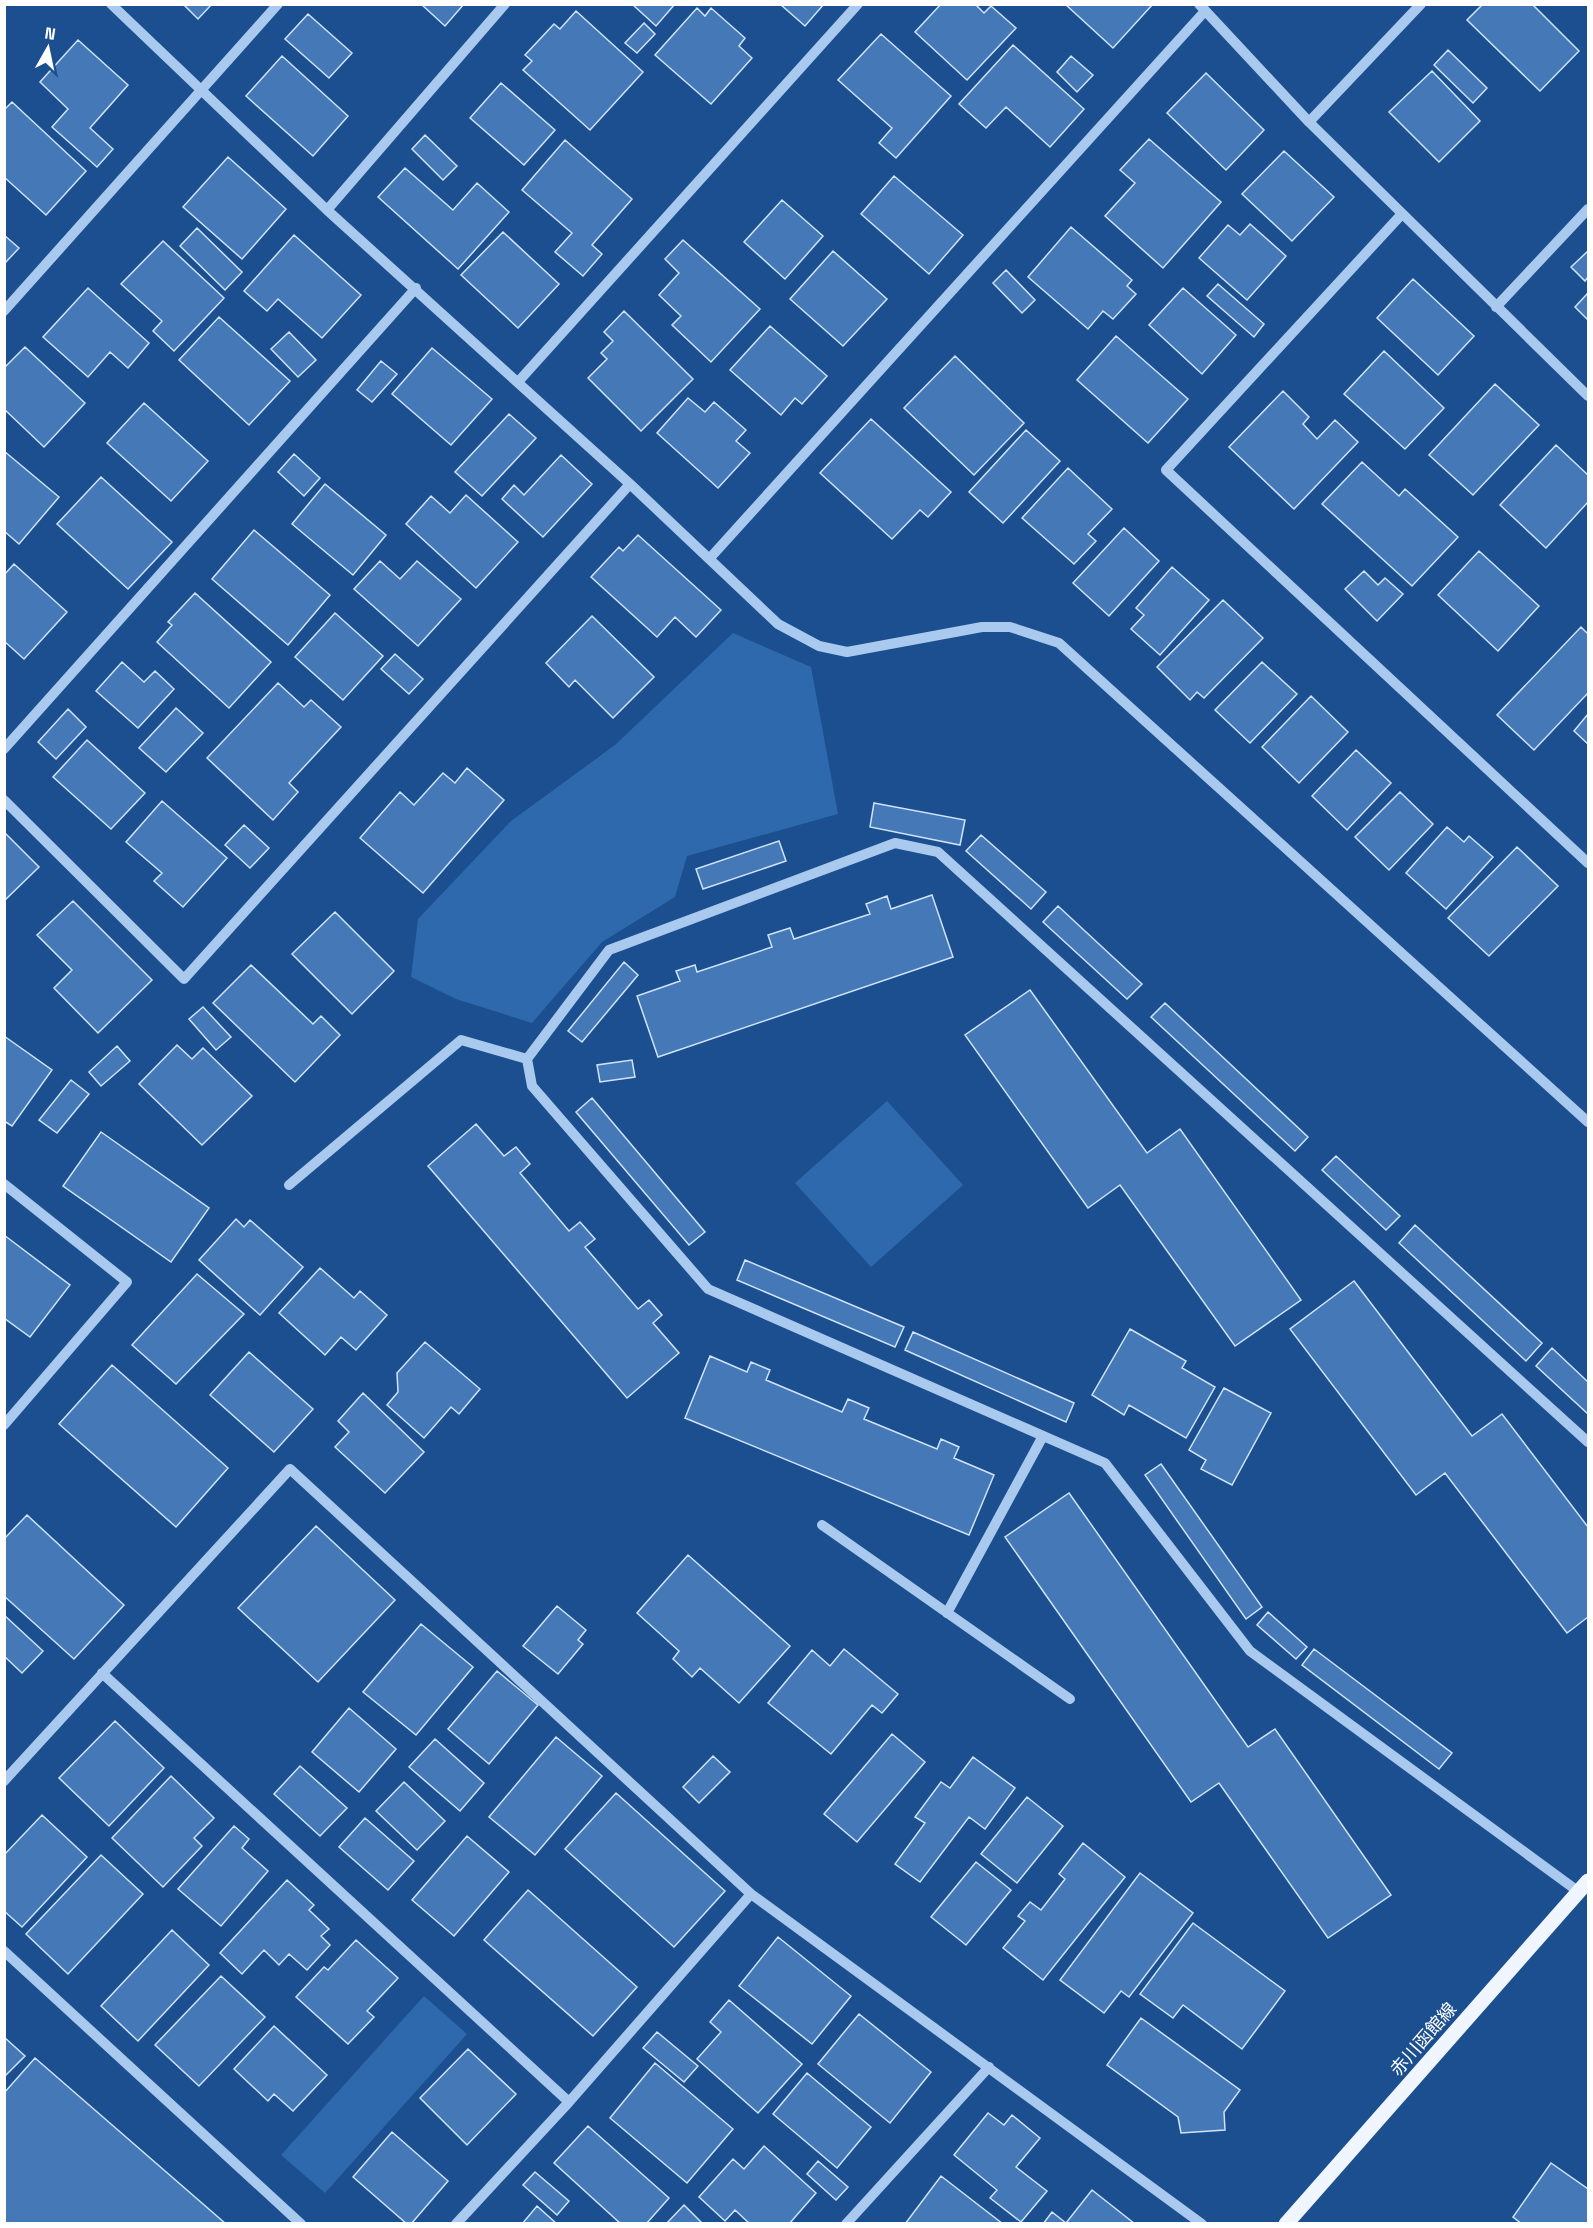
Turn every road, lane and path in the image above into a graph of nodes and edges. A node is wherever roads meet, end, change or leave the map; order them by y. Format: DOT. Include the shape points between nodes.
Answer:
graph roads {
  1 [pos="111,4"];
  2 [pos="278,4"];
  3 [pos="505,4"];
  4 [pos="858,4"];
  5 [pos="1421,4"];
  6 [pos="1202,8"];
  7 [pos="200,91"];
  8 [pos="1309,122"];
  9 [pos="1588,209"];
  10 [pos="327,210"];
  11 [pos="1401,214"];
  12 [pos="416,288"];
  13 [pos="1496,307"];
  14 [pos="4,312"];
  15 [pos="518,382"];
  16 [pos="1588,396"];
  17 [pos="630,483"];
  18 [pos="710,558"];
  19 [pos="4,749"];
  20 [pos="4,800"];
  21 [pos="1588,863"];
  22 [pos="527,1059"];
  23 [pos="1588,1122"];
  24 [pos="4,1184"];
  25 [pos="289,1185"];
  26 [pos="4,1425"];
  27 [pos="1043,1436"];
  28 [pos="1588,1442"];
  29 [pos="822,1525"];
  30 [pos="947,1612"];
  31 [pos="102,1673"];
  32 [pos="1070,1699"];
  33 [pos="4,1780"];
  34 [pos="1584,1886"];
  35 [pos="752,1894"];
  36 [pos="4,1951"];
  37 [pos="989,2067"];
  38 [pos="569,2102"];
  39 [pos="301,2223"];
  40 [pos="456,2223"];
  41 [pos="846,2223"];
  42 [pos="1202,2223"];
  43 [pos="1286,2223"];
  1 -- 7 [label="street"];
  2 -- 7 [label="street"];
  3 -- 10 [label="street"];
  4 -- 15 [label="street"];
  5 -- 8 [label="street"];
  6 -- 8 [label="street"];
  6 -- 18 [label="street"];
  7 -- 10 [label="street"];
  7 -- 14 [label="street"];
  8 -- 11 [label="street"];
  9 -- 13 [label="street"];
  10 -- 12 [label="street"];
  11 -- 13 [label="street"];
  11 -- 21 [label="street" via="1166,470"];
  12 -- 15 [label="street"];
  12 -- 19 [label="street"];
  13 -- 16 [label="street"];
  15 -- 17 [label="street"];
  17 -- 18 [label="street"];
  17 -- 20 [label="street" via="184,979"];
  18 -- 23 [label="street" via="778,624 819,646 847,652 866,650 982,627 1010,627 1059,644"];
  22 -- 25 [label="street" via="461,1040"];
  22 -- 27 [label="street" via="532,1086 708,1290"];
  22 -- 28 [label="street" via="609,950 895,843 938,852"];
  24 -- 26 [label="street" via="127,1282"];
  27 -- 30 [label="street"];
  27 -- 34 [label="street" via="1105,1462 1250,1651"];
  29 -- 30 [label="street"];
  30 -- 32 [label="street"];
  31 -- 33 [label="street"];
  31 -- 35 [label="street" via="290,1469"];
  31 -- 38 [label="street"];
  34 -- 43 [label="main road, 赤川函館線"];
  35 -- 37 [label="street"];
  35 -- 38 [label="street"];
  36 -- 39 [label="street"];
  37 -- 41 [label="street"];
  37 -- 42 [label="street"];
  38 -- 40 [label="street"];
}
